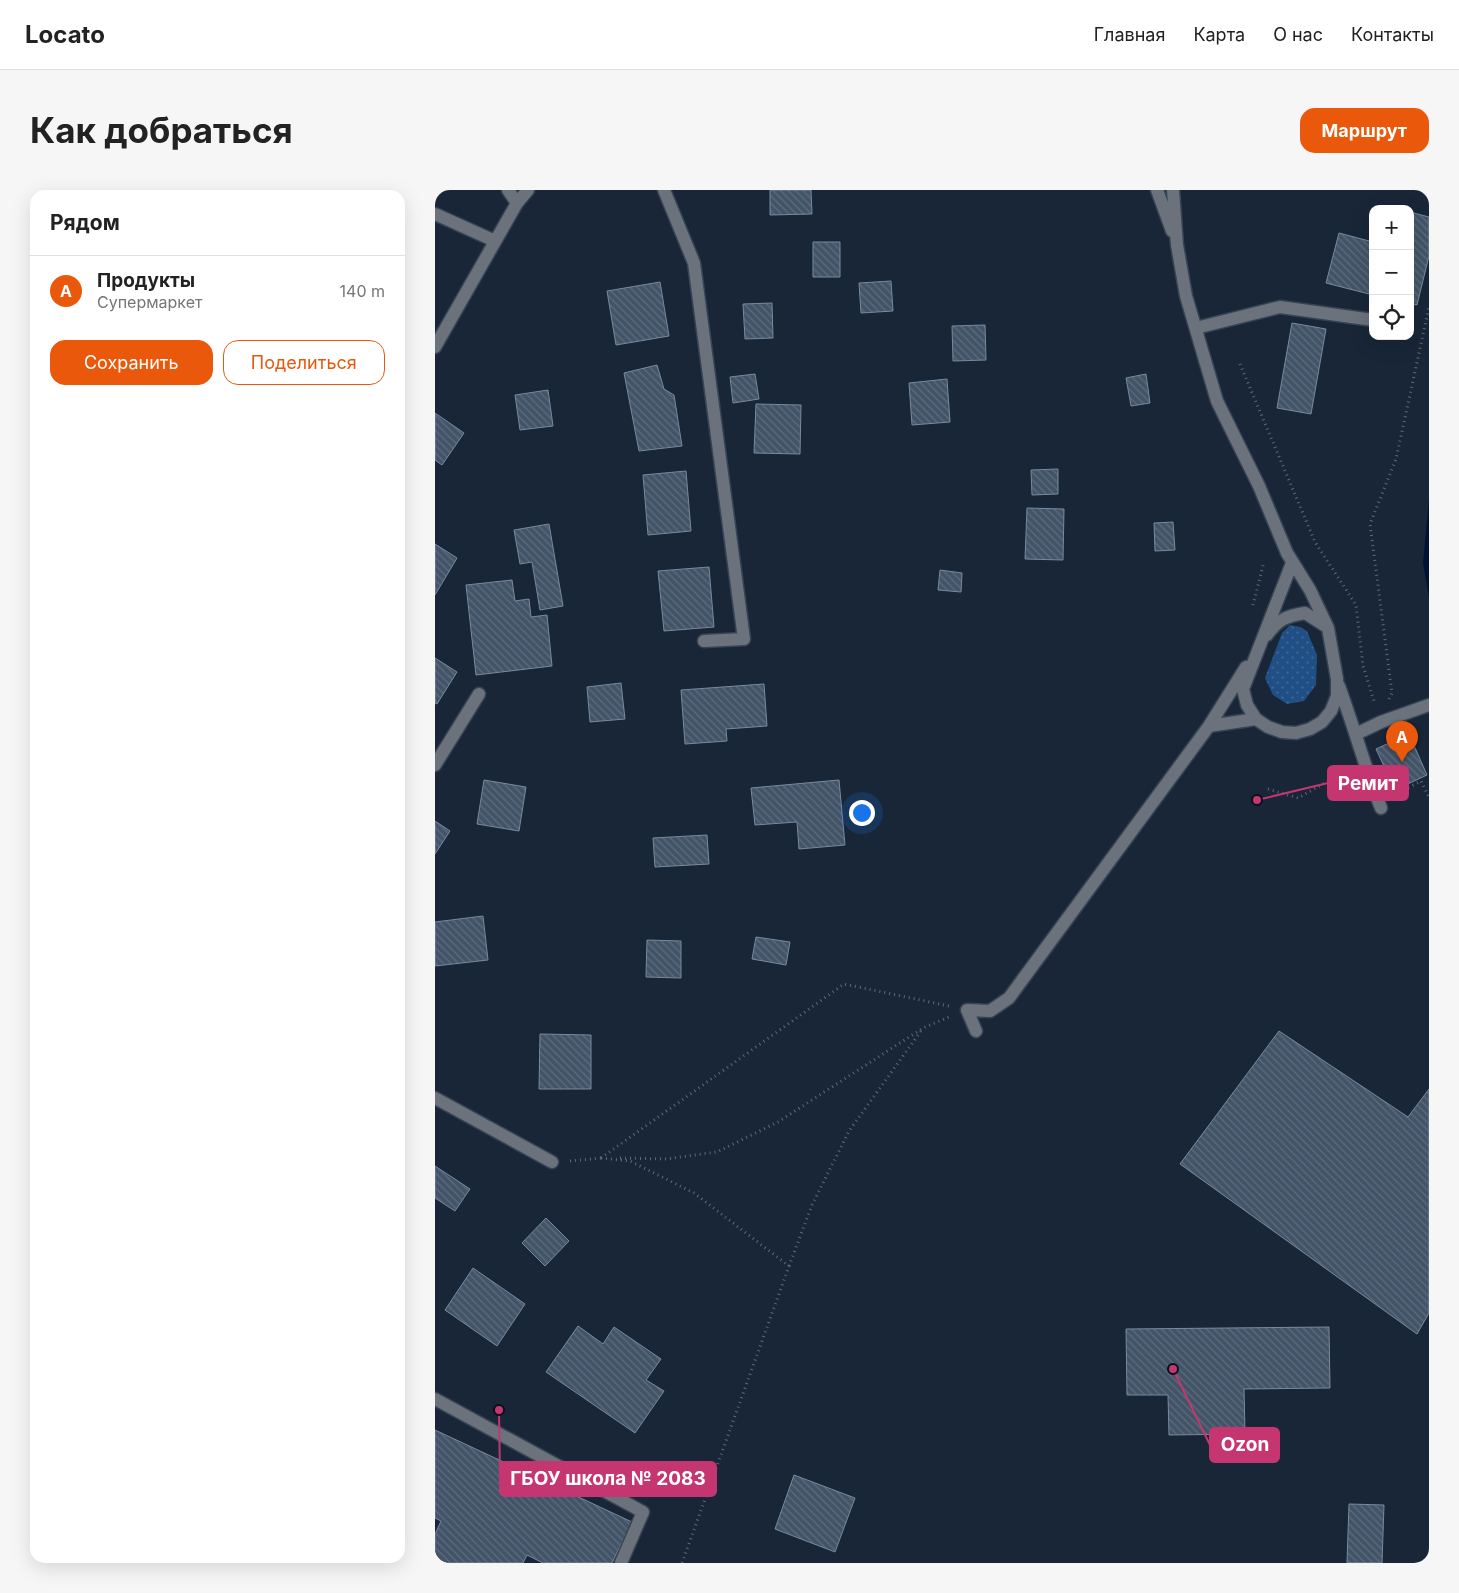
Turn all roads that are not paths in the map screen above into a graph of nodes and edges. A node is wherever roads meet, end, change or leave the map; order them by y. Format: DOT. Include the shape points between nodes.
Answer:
graph roads {
  1 [pos="508,190"];
  2 [pos="528,190"];
  3 [pos="664,190"];
  4 [pos="1157,190"];
  5 [pos="1173,190"];
  6 [pos="517,203"];
  7 [pos="435,214"];
  8 [pos="495,241"];
  9 [pos="1177,245"];
  10 [pos="1369,319"];
  11 [pos="1196,328"];
  12 [pos="435,347"];
  13 [pos="1292,563"];
  14 [pos="1328,628"];
  15 [pos="704,641"];
  16 [pos="1259,646"];
  17 [pos="1337,679"];
  18 [pos="479,694"];
  19 [pos="1429,705"];
  20 [pos="1256,719"];
  21 [pos="1209,726"];
  22 [pos="1356,734"];
  23 [pos="435,765"];
  24 [pos="1380,806"];
  25 [pos="976,1031"];
  26 [pos="435,1098"];
  27 [pos="552,1162"];
  28 [pos="435,1399"];
  29 [pos="621,1563"];
  1 -- 6 [label="street"];
  2 -- 6 [label="street"];
  3 -- 15 [label="street" via="694,264 744,639"];
  4 -- 9 [label="street"];
  5 -- 9 [label="street"];
  6 -- 8 [label="street"];
  7 -- 8 [label="street"];
  8 -- 12 [label="street"];
  9 -- 11 [label="street" via="1186,296"];
  10 -- 11 [label="street" via="1280,307"];
  11 -- 13 [label="street" via="1217,401"];
  13 -- 14 [label="street"];
  13 -- 16 [label="street"];
  14 -- 16 [label="street" via="1305,613 1289,616 1276,623"];
  14 -- 17 [label="street"];
  16 -- 20 [label="street" via="1243,689 1247,705"];
  16 -- 21 [label="street"];
  17 -- 20 [label="street" via="1337,696 1331,711 1310,729 1296,733 1281,732"];
  17 -- 22 [label="street"];
  18 -- 23 [label="street"];
  19 -- 22 [label="street"];
  20 -- 21 [label="street"];
  21 -- 25 [label="street" via="1009,998 990,1011 967,1010"];
  22 -- 24 [label="street"];
  26 -- 27 [label="street"];
  28 -- 29 [label="street" via="643,1512"];
}
